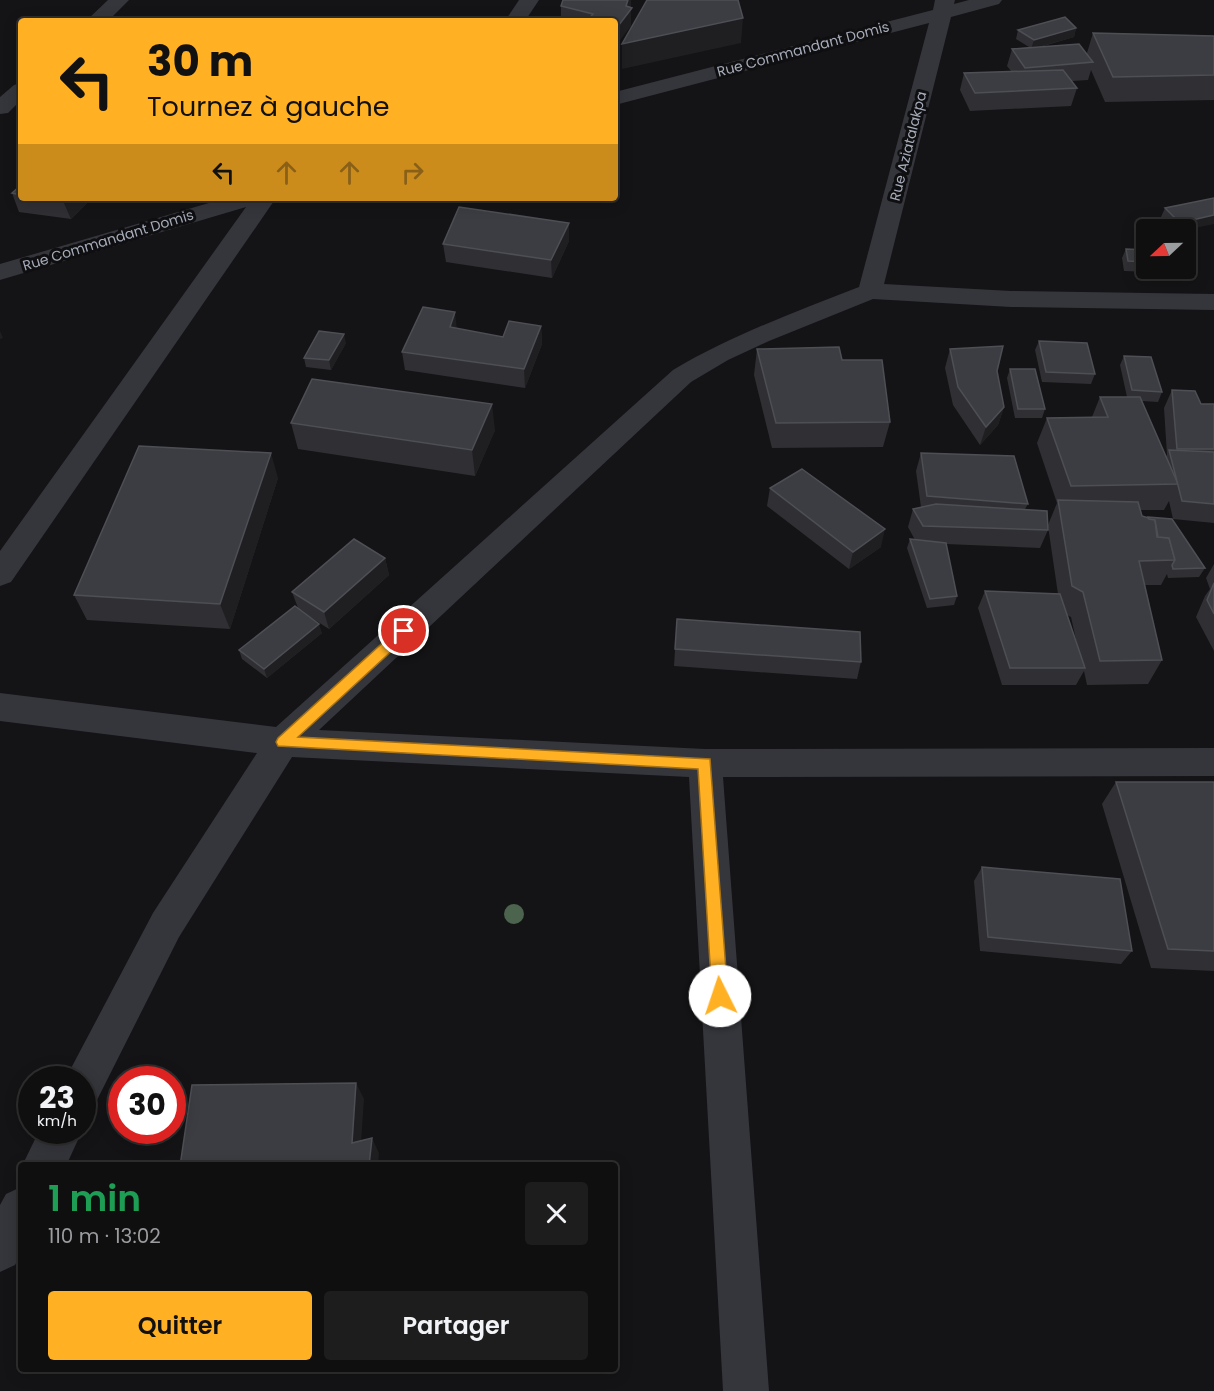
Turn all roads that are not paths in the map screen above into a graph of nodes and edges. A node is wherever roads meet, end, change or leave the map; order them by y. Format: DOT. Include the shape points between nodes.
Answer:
graph roads {
  1 [pos="119,0"];
  2 [pos="529,0"];
  3 [pos="992,0"];
  4 [pos="943,6"];
  5 [pos="99,18"];
  6 [pos="518,18"];
  7 [pos="18,92"];
  8 [pos="618,98"];
  9 [pos="0,108"];
  10 [pos="241,201"];
  11 [pos="262,201"];
  12 [pos="0,272"];
  13 [pos="870,291"];
  14 [pos="1214,302"];
  15 [pos="0,574"];
  16 [pos="0,707"];
  17 [pos="283,742"];
  18 [pos="1214,762"];
  19 [pos="705,763"];
  20 [pos="93,1066"];
  21 [pos="54,1144"];
  22 [pos="45,1162"];
  23 [pos="18,1215"];
  24 [pos="0,1250"];
  25 [pos="746,1391"];
  1 -- 5 [label="street"];
  2 -- 6 [label="street"];
  3 -- 4 [label="street, Rue Commandant Domis"];
  4 -- 8 [label="street, Rue Commandant Domis"];
  4 -- 13 [label="street, Rue Aziatalakpa"];
  7 -- 9 [label="street"];
  10 -- 12 [label="street, Rue Commandant Domis"];
  11 -- 15 [label="street"];
  13 -- 14 [label="street"];
  13 -- 17 [label="street" via="760,335 681,376"];
  16 -- 17 [label="street"];
  17 -- 19 [label="street"];
  17 -- 20 [label="street" via="166,925"];
  18 -- 19 [label="street"];
  19 -- 25 [label="street"];
  21 -- 22 [label="street"];
  23 -- 24 [label="street"];
}
